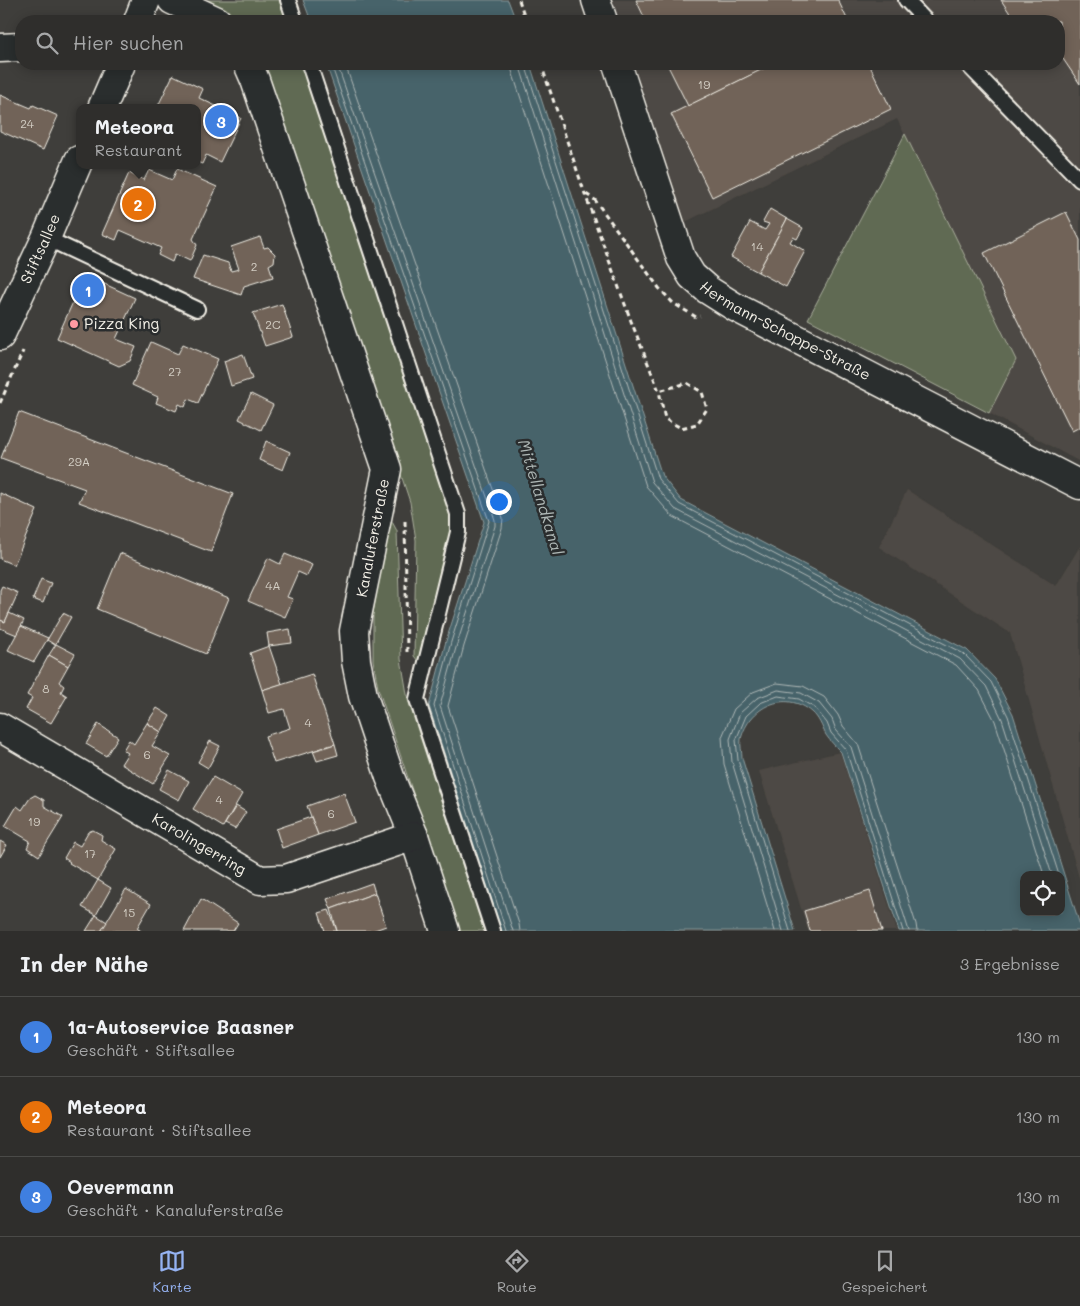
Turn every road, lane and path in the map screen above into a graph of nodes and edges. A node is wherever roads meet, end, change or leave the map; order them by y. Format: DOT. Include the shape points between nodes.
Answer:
graph roads {
  1 [pos="146,0"];
  2 [pos="172,0"];
  3 [pos="288,0"];
  4 [pos="519,0"];
  5 [pos="596,0"];
  6 [pos="906,0"];
  7 [pos="140,15"];
  8 [pos="204,15"];
  9 [pos="292,15"];
  10 [pos="524,15"];
  11 [pos="601,15"];
  12 [pos="920,15"];
  13 [pos="15,47"];
  14 [pos="0,48"];
  15 [pos="118,70"];
  16 [pos="251,70"];
  17 [pos="311,70"];
  18 [pos="542,70"];
  19 [pos="619,70"];
  20 [pos="973,70"];
  21 [pos="104,104"];
  22 [pos="76,167"];
  23 [pos="1080,180"];
  24 [pos="585,194"];
  25 [pos="46,238"];
  26 [pos="734,307"];
  27 [pos="197,309"];
  28 [pos="0,336"];
  29 [pos="659,391"];
  30 [pos="1080,486"];
  31 [pos="403,515"];
  32 [pos="407,653"];
  33 [pos="0,727"];
  34 [pos="414,836"];
  35 [pos="446,931"];
  36 [pos="493,931"];
  1 -- 7 [label="street"];
  2 -- 8 [label="street"];
  3 -- 9 [label="lane"];
  4 -- 10 [label="path"];
  5 -- 11 [label="street"];
  6 -- 12 [label="lane"];
  13 -- 14 [label="street"];
  15 -- 21 [label="street"];
  16 -- 34 [label="street, Kanaluferstraße" via="387,469 354,631 356,661 366,705 390,778"];
  17 -- 36 [label="lane" via="458,514 458,532 416,699"];
  18 -- 24 [label="path"];
  19 -- 26 [label="street, Hermann-Schoppe-Straße" via="681,258 692,276"];
  20 -- 23 [label="lane"];
  22 -- 25 [label="street, Stiftsallee"];
  24 -- 26 [label="path" via="595,200 673,303 696,317"];
  24 -- 29 [label="path"];
  25 -- 27 [label="lane"];
  25 -- 28 [label="street, Stiftsallee"];
  26 -- 30 [label="street, Hermann-Schoppe-Straße"];
  29 -- 29 [label="path" via="665,419 681,428 697,424 706,409 702,392 687,383"];
  31 -- 32 [label="path" via="406,524"];
  33 -- 34 [label="street, Karolingerring" via="260,880 286,879"];
  34 -- 35 [label="street, Kanaluferstraße"];
}
